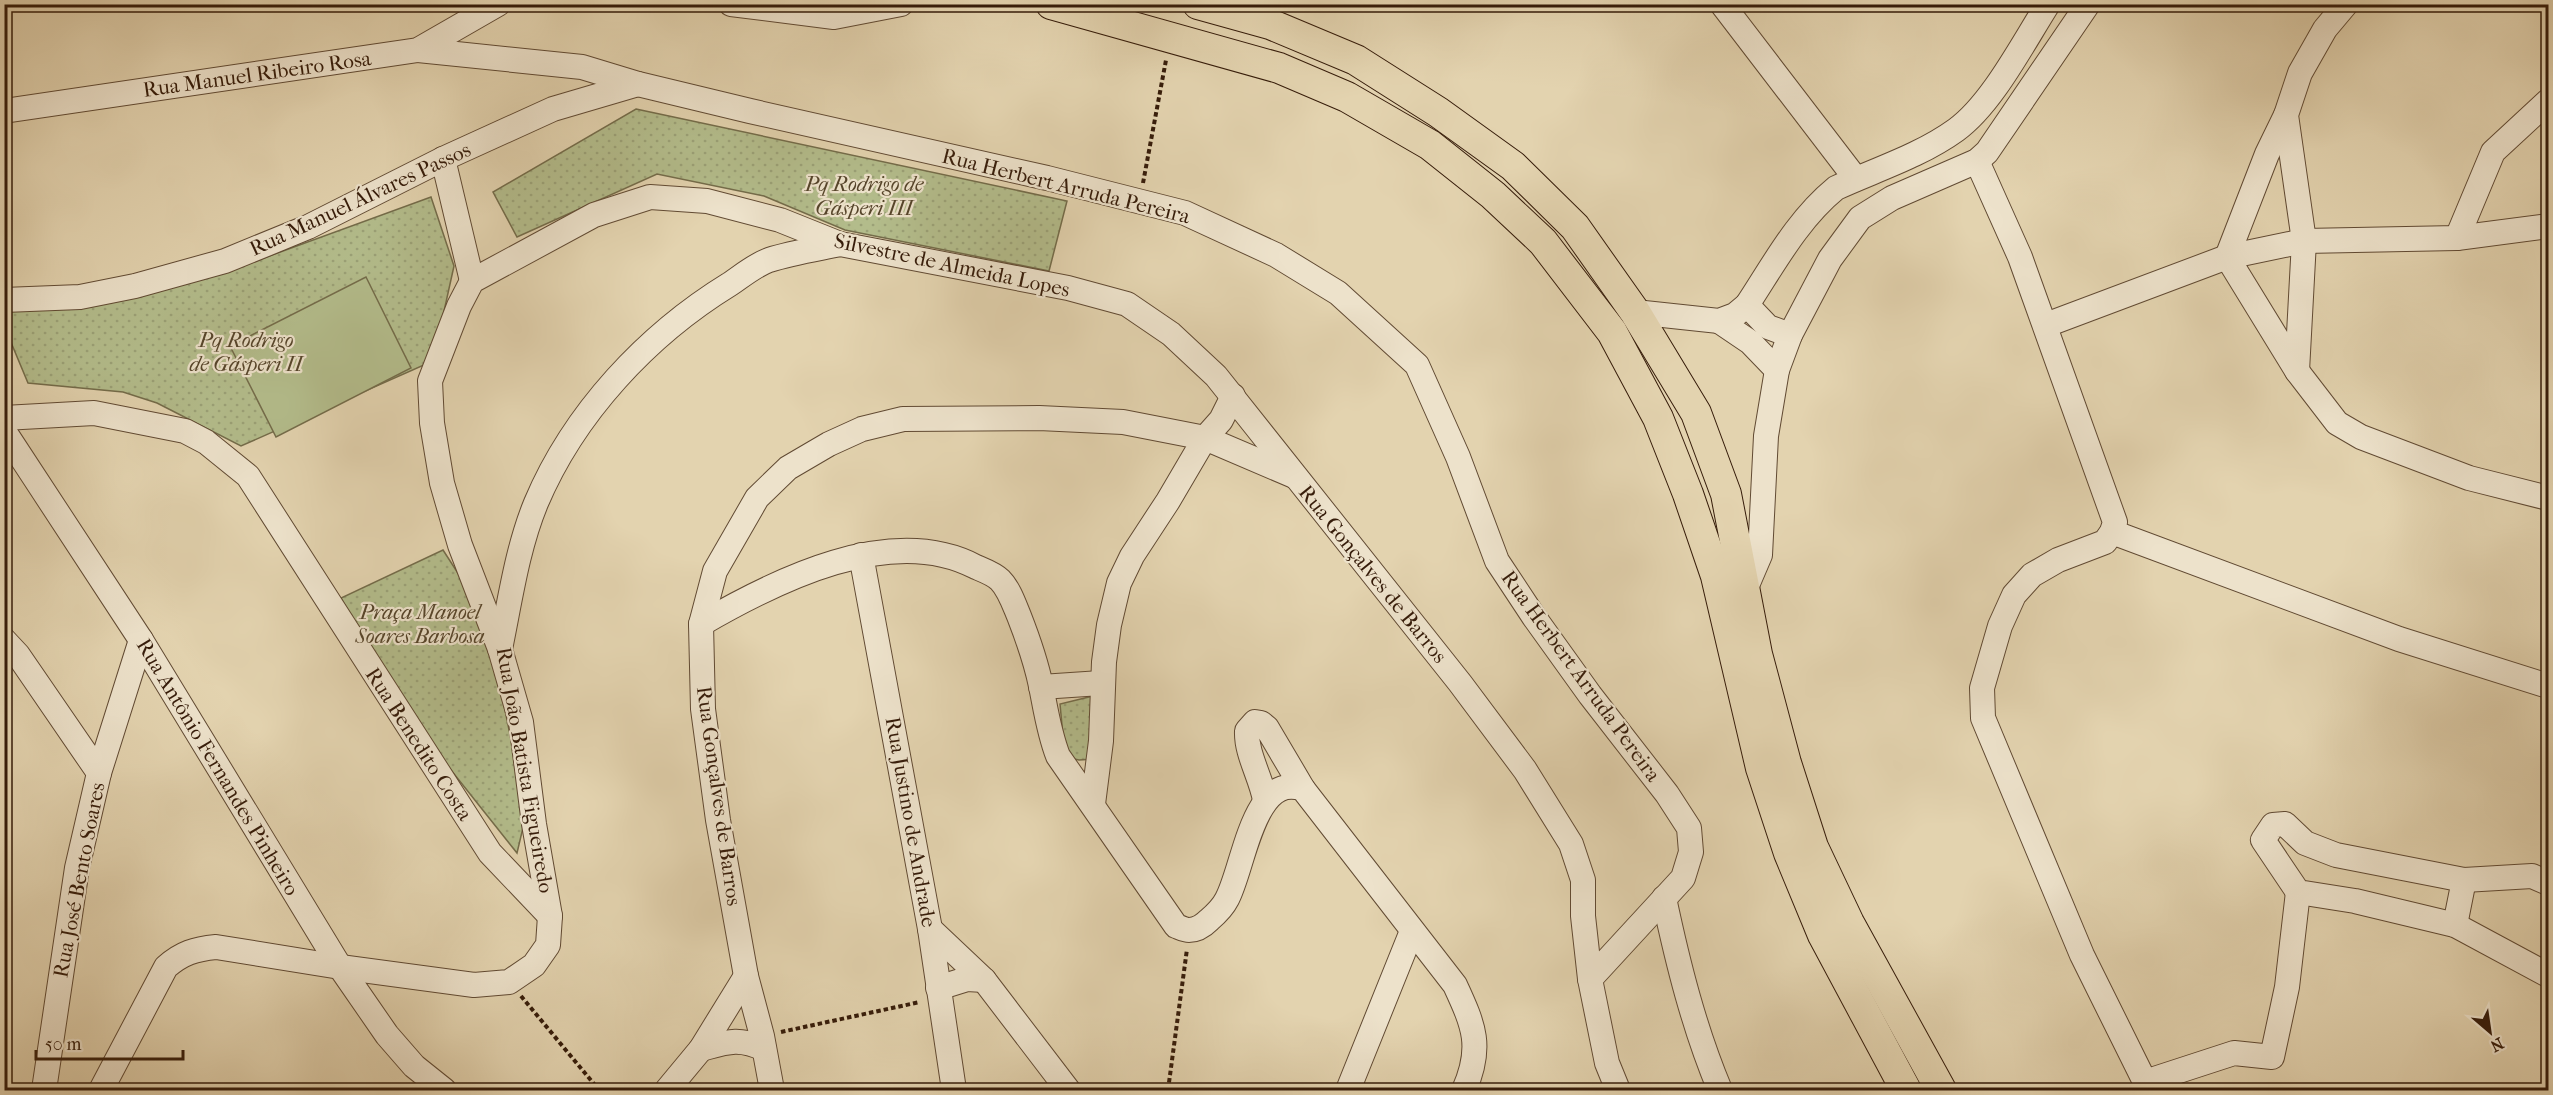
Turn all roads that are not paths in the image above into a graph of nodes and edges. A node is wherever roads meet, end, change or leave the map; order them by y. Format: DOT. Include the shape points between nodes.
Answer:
graph roads {
  1 [pos="498,4"];
  2 [pos="731,4"];
  3 [pos="901,4"];
  4 [pos="1052,4"];
  5 [pos="1198,4"];
  6 [pos="1722,4"];
  7 [pos="2048,4"];
  8 [pos="2088,4"];
  9 [pos="2346,4"];
  10 [pos="418,50"];
  11 [pos="638,84"];
  12 [pos="2548,101"];
  13 [pos="4,111"];
  14 [pos="2286,115"];
  15 [pos="443,159"];
  16 [pos="1977,161"];
  17 [pos="1856,179"];
  18 [pos="780,220"];
  19 [pos="2548,226"];
  20 [pos="2457,238"];
  21 [pos="2304,241"];
  22 [pos="840,244"];
  23 [pos="2227,258"];
  24 [pos="767,261"];
  25 [pos="472,281"];
  26 [pos="4,300"];
  27 [pos="1748,306"];
  28 [pos="1635,312"];
  29 [pos="1719,321"];
  30 [pos="2046,325"];
  31 [pos="1790,335"];
  32 [pos="1777,370"];
  33 [pos="2297,371"];
  34 [pos="1233,396"];
  35 [pos="4,418"];
  36 [pos="4,431"];
  37 [pos="1205,438"];
  38 [pos="1296,477"];
  39 [pos="2548,498"];
  40 [pos="2112,532"];
  41 [pos="861,555"];
  42 [pos="1745,590"];
  43 [pos="700,624"];
  44 [pos="4,640"];
  45 [pos="141,640"];
  46 [pos="500,649"];
  47 [pos="1101,682"];
  48 [pos="2548,686"];
  49 [pos="1041,687"];
  50 [pos="99,773"];
  51 [pos="1303,789"];
  52 [pos="1265,800"];
  53 [pos="1093,804"];
  54 [pos="2464,880"];
  55 [pos="2548,882"];
  56 [pos="2298,892"];
  57 [pos="1664,898"];
  58 [pos="550,916"];
  59 [pos="2455,925"];
  60 [pos="930,929"];
  61 [pos="1412,931"];
  62 [pos="340,967"];
  63 [pos="2548,975"];
  64 [pos="746,976"];
  65 [pos="1590,979"];
  66 [pos="984,980"];
  67 [pos="938,993"];
  68 [pos="763,1042"];
  69 [pos="701,1049"];
  70 [pos="44,1090"];
  71 [pos="101,1090"];
  72 [pos="444,1090"];
  73 [pos="668,1090"];
  74 [pos="772,1090"];
  75 [pos="954,1090"];
  76 [pos="1068,1090"];
  77 [pos="1348,1090"];
  78 [pos="1464,1090"];
  79 [pos="1618,1090"];
  80 [pos="1720,1090"];
  81 [pos="1906,1090"];
  82 [pos="1941,1090"];
  1 -- 10 [label="street, Rua Manuel Ribeiro Rosa"];
  2 -- 3 [label="street" via="834,17"];
  4 -- 81 [label="main road" via="1279,68 1347,97 1430,145 1493,195 1543,242 1612,332 1658,418 1716,576 1761,768 1789,853 1823,935"];
  5 -- 28 [label="main road" via="1270,24 1356,60 1438,112 1513,166 1575,227"];
  6 -- 17 [label="street"];
  7 -- 17 [label="street" via="1972,115 1943,138"];
  8 -- 16 [label="street"];
  9 -- 14 [label="street" via="2325,28 2300,73"];
  10 -- 11 [label="street, Rua Herbert Arruda Pereira" via="582,67"];
  10 -- 13 [label="street, Rua Manuel Ribeiro Rosa"];
  11 -- 15 [label="street, Rua Manuel Álvares Passos" via="553,109"];
  11 -- 57 [label="street, Rua Herbert Arruda Pereira" via="1185,213 1276,255 1338,293 1417,365 1458,457 1497,561 1689,828 1691,852 1683,878"];
  12 -- 20 [label="street" via="2493,152"];
  14 -- 21 [label="street"];
  14 -- 23 [label="street"];
  15 -- 25 [label="street"];
  15 -- 26 [label="street, Rua Manuel Álvares Passos" via="308,228 225,261 80,297"];
  16 -- 30 [label="street"];
  16 -- 31 [label="street" via="1892,198 1860,218 1830,258"];
  17 -- 27 [label="street" via="1836,189 1799,224"];
  18 -- 22 [label="street, Silvestre de Almeida Lopes"];
  18 -- 24 [label="street" via="779,240"];
  18 -- 25 [label="street, Silvestre de Almeida Lopes" via="707,201 650,196 594,215"];
  19 -- 20 [label="street"];
  20 -- 21 [label="street"];
  21 -- 23 [label="street"];
  21 -- 33 [label="street"];
  22 -- 24 [label="street, Rua João Batista Figueiredo"];
  22 -- 34 [label="street, Silvestre de Almeida Lopes" via="1068,288 1127,304 1171,334"];
  23 -- 30 [label="street"];
  23 -- 33 [label="street"];
  24 -- 46 [label="street, Rua João Batista Figueiredo" via="713,294 664,331 608,386 567,446 536,503 520,553"];
  25 -- 46 [label="street" via="430,381 432,423 442,483 460,545"];
  27 -- 29 [label="street"];
  27 -- 31 [label="street" via="1768,327"];
  28 -- 29 [label="street"];
  28 -- 42 [label="main road" via="1696,413 1726,494"];
  29 -- 32 [label="street" via="1750,342"];
  30 -- 40 [label="street" via="2115,522"];
  31 -- 32 [label="street"];
  32 -- 42 [label="street" via="1766,436 1760,555"];
  33 -- 39 [label="street" via="2337,423 2361,437 2469,478"];
  34 -- 37 [label="street" via="1221,420"];
  34 -- 38 [label="street, Silvestre de Almeida Lopes"];
  35 -- 58 [label="street, Rua Benedito Costa" via="94,413 185,431 206,442 248,476 490,853"];
  36 -- 45 [label="street, Rua Antônio Fernandes Pinheiro"];
  37 -- 38 [label="street, Rua Gonçalves de Barros"];
  37 -- 43 [label="street, Rua Gonçalves de Barros" via="1123,422 1039,418 903,419 862,429 788,468 757,498 715,571"];
  37 -- 47 [label="street" via="1119,583"];
  38 -- 65 [label="street, Rua Gonçalves de Barros" via="1460,683 1525,770 1571,844 1583,880"];
  40 -- 48 [label="street" via="2399,639"];
  40 -- 56 [label="street" via="2105,542 2032,575 2014,595 2000,626 1982,688 1983,718 2082,956 2145,1083 2235,1053 2272,1057 2287,987"];
  41 -- 43 [label="street" via="769,586"];
  41 -- 49 [label="street" via="918,551 946,555 999,579 1013,601 1029,642"];
  41 -- 60 [label="street, Rua Justino de Andrade"];
  42 -- 82 [label="main road" via="1777,730 1813,847 1849,923"];
  43 -- 64 [label="street, Rua Gonçalves de Barros" via="705,720 718,820"];
  44 -- 50 [label="street"];
  45 -- 50 [label="street, Rua José Bento Soares"];
  45 -- 62 [label="street, Rua Antônio Fernandes Pinheiro"];
  46 -- 58 [label="street, Rua João Batista Figueiredo" via="521,722"];
  47 -- 49 [label="street"];
  47 -- 53 [label="street" via="1101,741"];
  49 -- 53 [label="street" via="1058,756"];
  50 -- 70 [label="street, Rua José Bento Soares" via="76,868"];
  51 -- 52 [label="street" via="1284,786"];
  51 -- 52 [label="street" via="1267,728 1255,722 1247,731 1247,740"];
  51 -- 61 [label="street"];
  52 -- 53 [label="street" via="1228,898 1203,926 1189,930 1176,926"];
  54 -- 55 [label="street" via="2532,876"];
  54 -- 56 [label="street" via="2336,855 2305,843 2285,824 2273,825 2263,840"];
  54 -- 59 [label="street"];
  56 -- 59 [label="street"];
  57 -- 65 [label="street, Rua Herbert Arruda Pereira"];
  57 -- 80 [label="street" via="1692,1015"];
  58 -- 62 [label="street, Rua João Batista Figueiredo" via="548,945 534,965 509,982 474,985"];
  59 -- 63 [label="street"];
  60 -- 66 [label="street"];
  60 -- 67 [label="street, Rua Justino de Andrade"];
  61 -- 77 [label="street"];
  61 -- 78 [label="street" via="1455,985 1470,1016 1476,1049"];
  62 -- 71 [label="street, Rua João Batista Figueiredo" via="216,947 198,948 181,955 166,967"];
  62 -- 72 [label="street, Rua Antônio Fernandes Pinheiro" via="387,1035 414,1066"];
  64 -- 68 [label="street, Rua Gonçalves de Barros"];
  64 -- 69 [label="street"];
  65 -- 79 [label="street, Rua Gonçalves de Barros" via="1607,1063"];
  66 -- 67 [label="street" via="967,979"];
  66 -- 76 [label="street"];
  67 -- 75 [label="street, Rua Justino de Andrade"];
  68 -- 69 [label="street" via="735,1041"];
  68 -- 74 [label="street, Rua Gonçalves de Barros"];
  69 -- 73 [label="street"];
}
